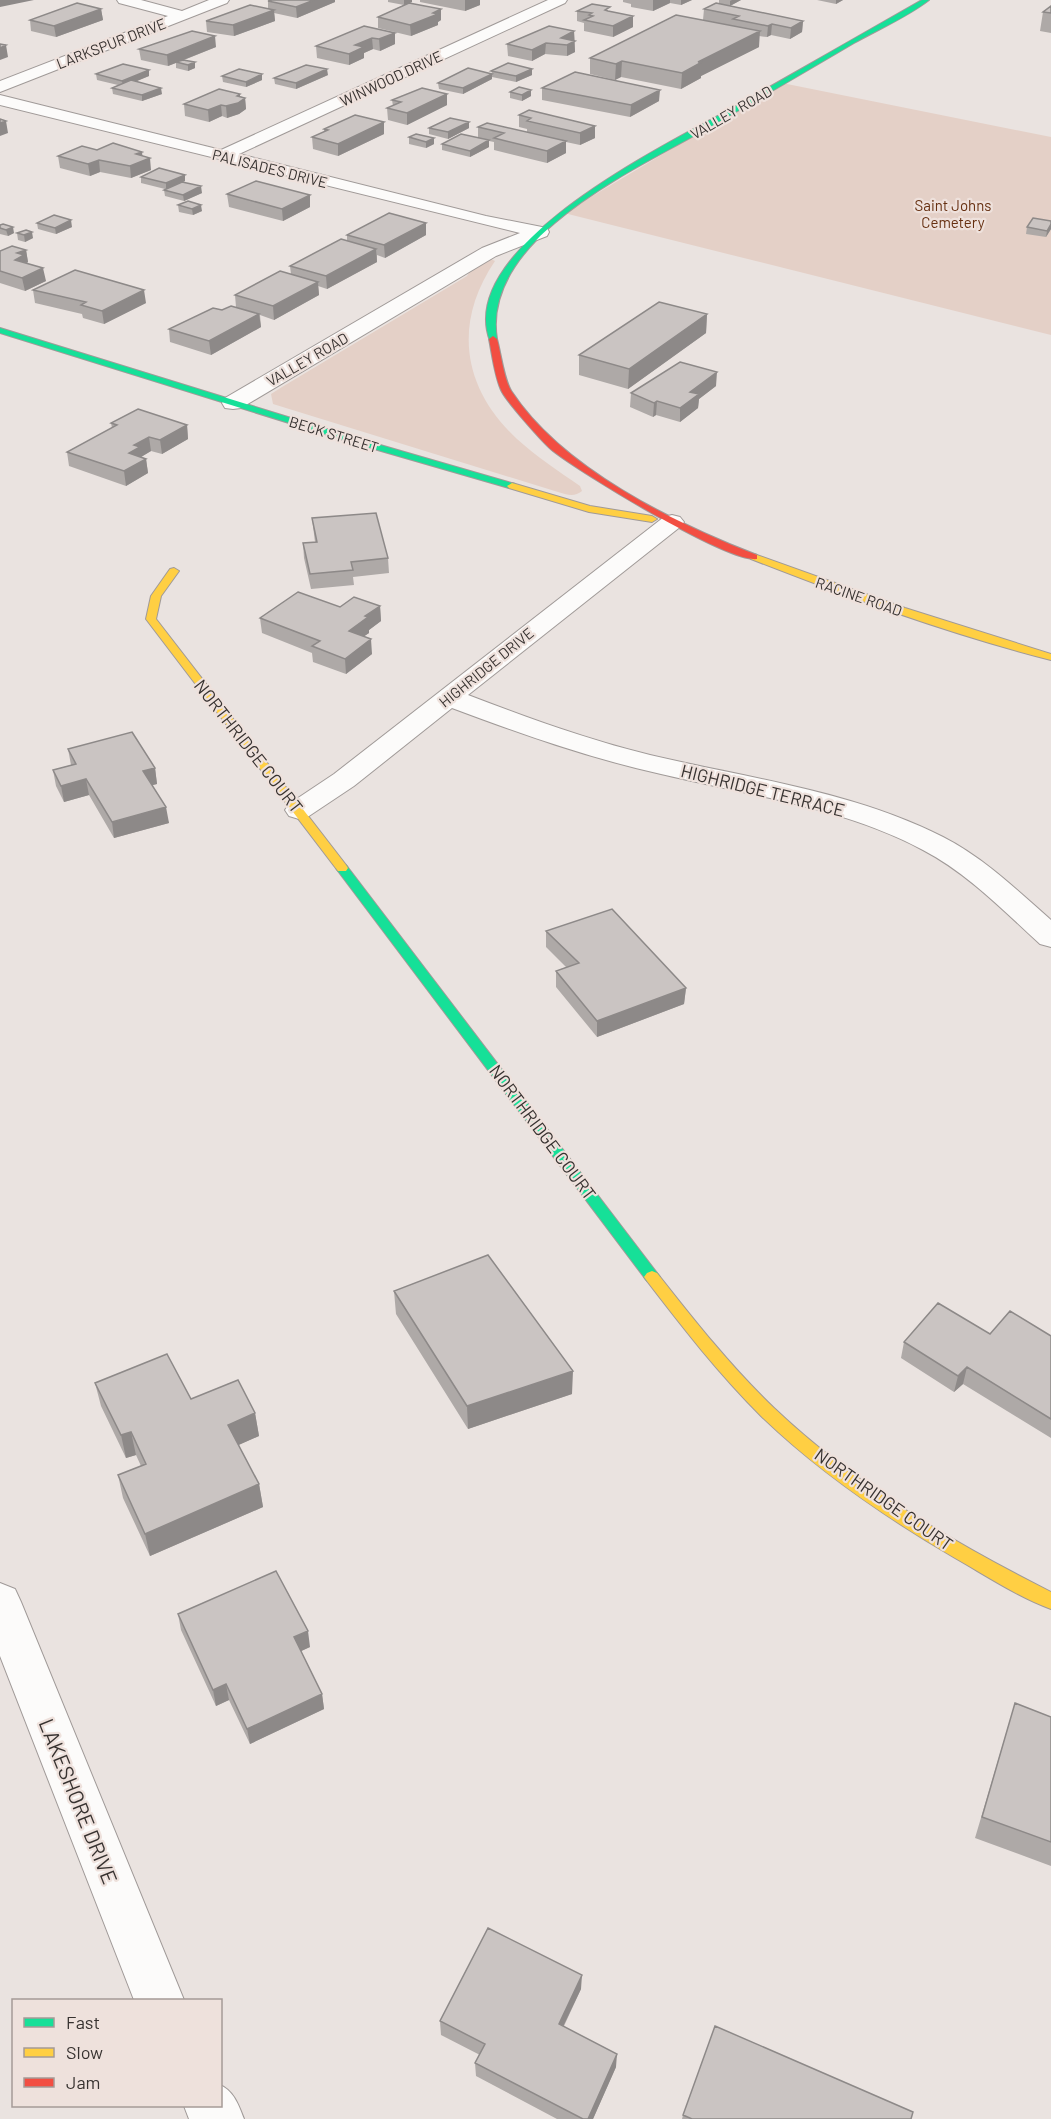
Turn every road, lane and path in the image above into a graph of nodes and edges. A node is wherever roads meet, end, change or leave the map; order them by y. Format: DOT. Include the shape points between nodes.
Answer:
graph roads {
  1 [pos="124,0"];
  2 [pos="222,0"];
  3 [pos="560,0"];
  4 [pos="926,0"];
  5 [pos="182,15"];
  6 [pos="0,87"];
  7 [pos="0,100"];
  8 [pos="222,156"];
  9 [pos="540,232"];
  10 [pos="0,330"];
  11 [pos="233,403"];
  12 [pos="672,522"];
  13 [pos="174,571"];
  14 [pos="1051,657"];
  15 [pos="448,697"];
  16 [pos="299,810"];
  17 [pos="1051,937"];
  18 [pos="1051,1601"];
  19 [pos="0,1602"];
  20 [pos="158,1999"];
  1 -- 5 [label="street"];
  2 -- 5 [label="street, LARKSPUR DRIVE"];
  3 -- 8 [label="street, WINWOOD DRIVE"];
  4 -- 9 [label="main road, VALLEY ROAD" via="631,170"];
  5 -- 6 [label="street, LARKSPUR DRIVE"];
  7 -- 8 [label="street, PALISADES DRIVE"];
  8 -- 9 [label="street, PALISADES DRIVE"];
  9 -- 11 [label="street, VALLEY ROAD" via="489,252"];
  9 -- 12 [label="main road, VALLEY ROAD" via="506,272 496,295 489,341 494,366 526,419 555,448 629,499"];
  10 -- 11 [label="main road, BECK STREET"];
  11 -- 12 [label="main road, BECK STREET" via="600,512"];
  12 -- 14 [label="main road, RACINE ROAD" via="793,574"];
  12 -- 15 [label="street, HIGHRIDGE DRIVE"];
  13 -- 16 [label="main road, NORTHRIDGE COURT" via="156,596 151,619"];
  15 -- 16 [label="street, HIGHRIDGE DRIVE" via="344,780"];
  15 -- 17 [label="street, HIGHRIDGE TERRACE" via="591,748 883,822 955,857"];
  16 -- 18 [label="main road, NORTHRIDGE COURT" via="686,1323 732,1374 820,1457 870,1494 1001,1576"];
  19 -- 20 [label="street, LAKESHORE DRIVE"];
}
